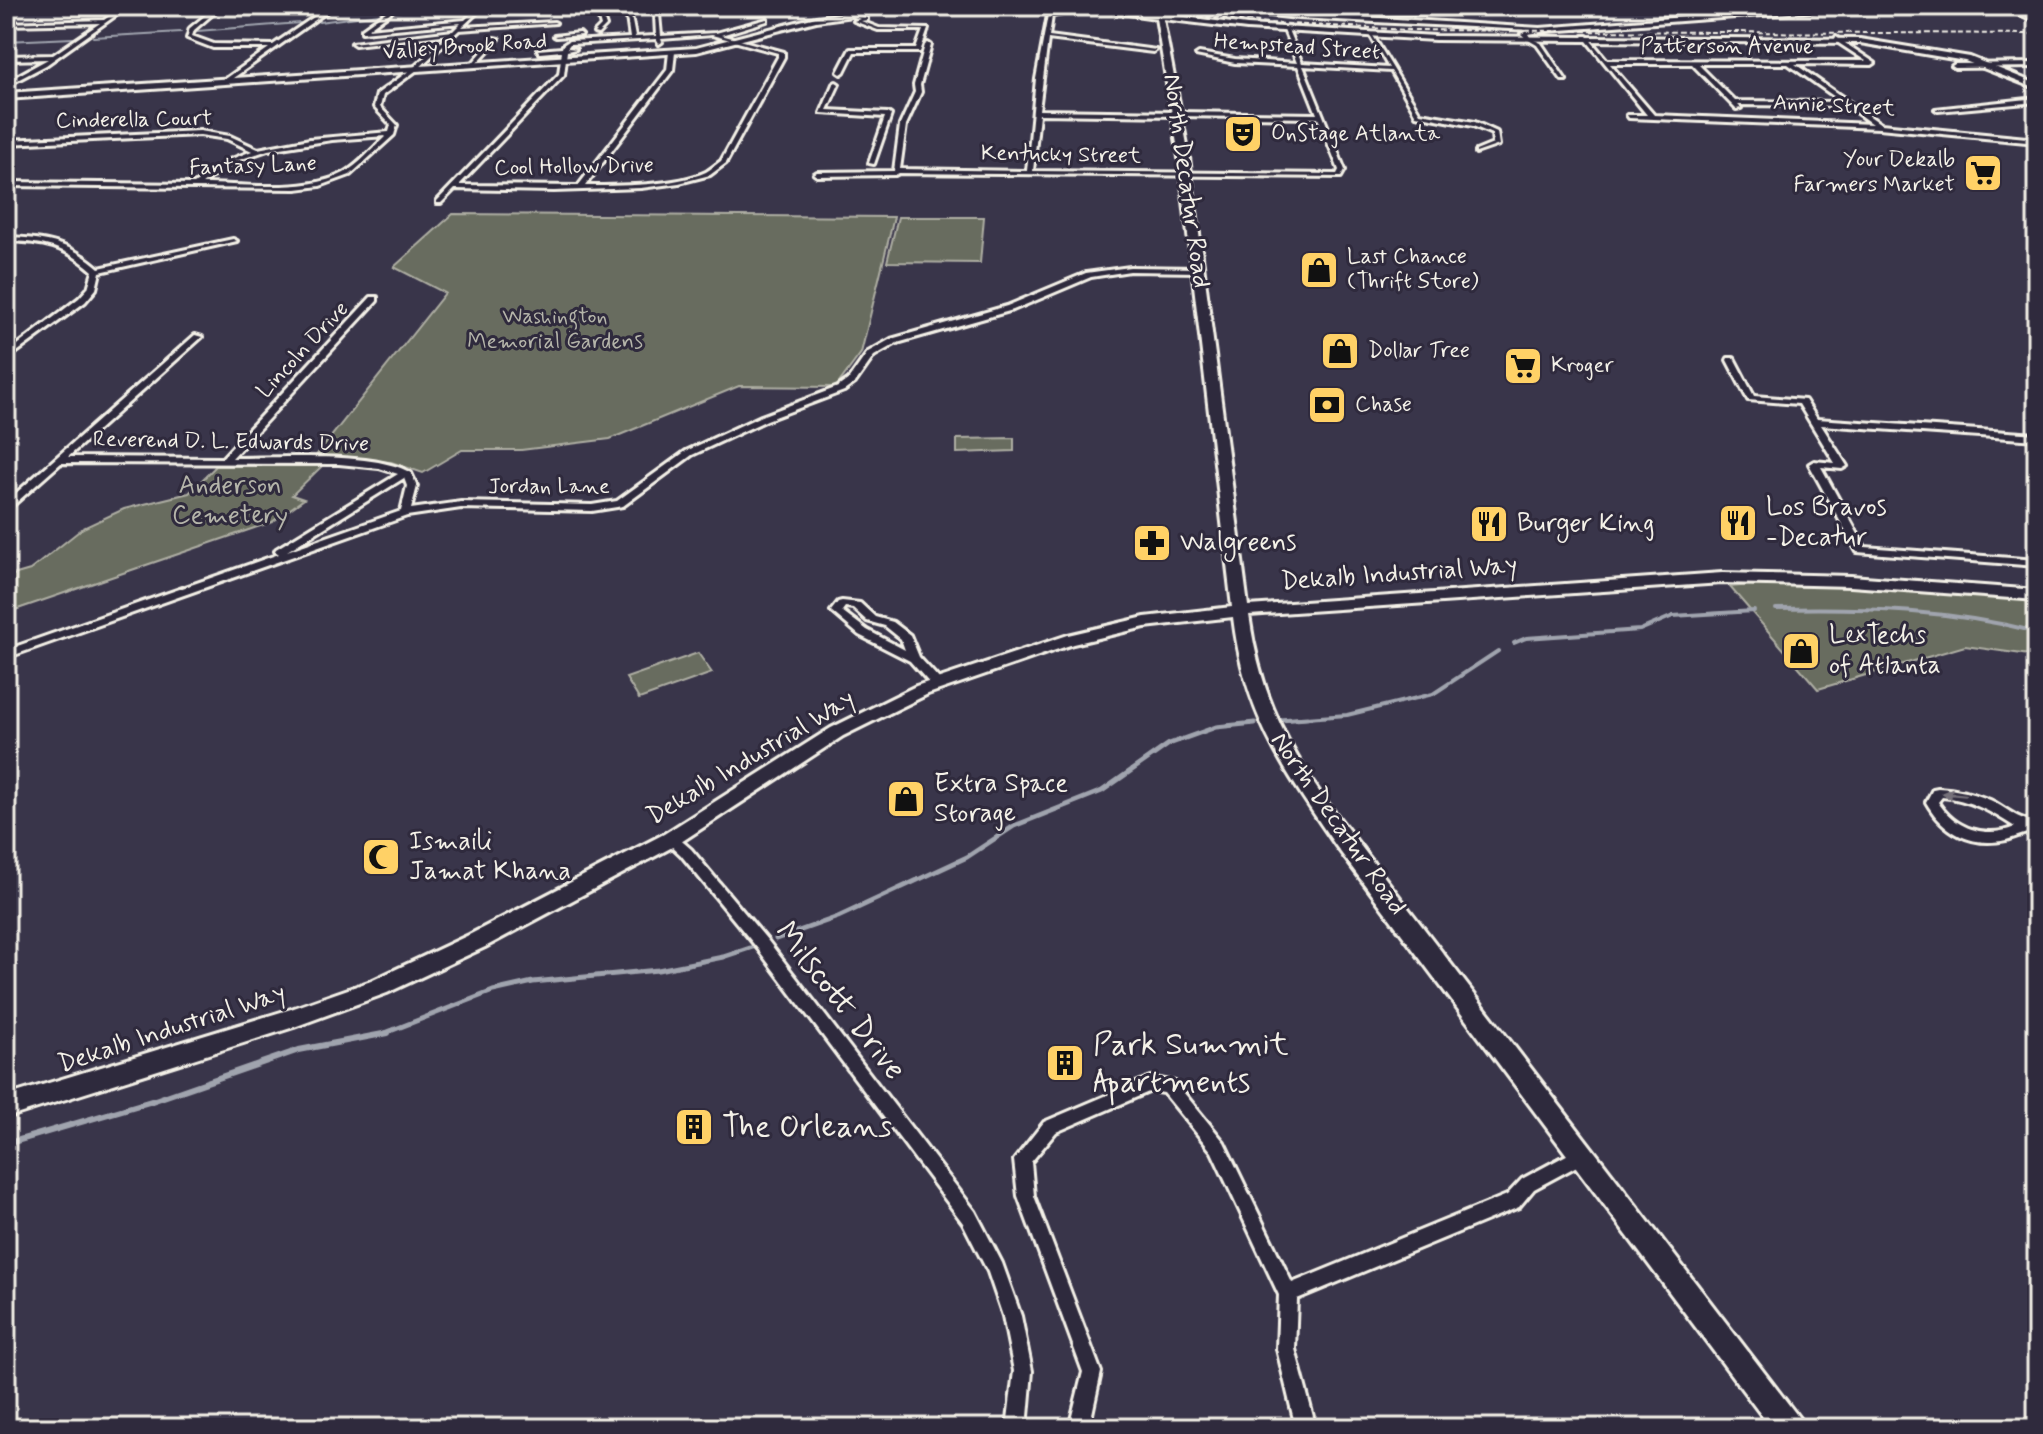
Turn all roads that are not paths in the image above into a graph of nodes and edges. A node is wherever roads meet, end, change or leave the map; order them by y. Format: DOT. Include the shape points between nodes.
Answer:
graph roads {
  1 [pos="127,6"];
  2 [pos="220,6"];
  3 [pos="333,6"];
  4 [pos="397,6"];
  5 [pos="482,6"];
  6 [pos="646,6"];
  7 [pos="714,6"];
  8 [pos="827,6"];
  9 [pos="921,6"];
  10 [pos="1077,6"];
  11 [pos="1190,6"];
  12 [pos="1435,6"];
  13 [pos="1555,6"];
  14 [pos="1678,6"];
  15 [pos="1920,7"];
  16 [pos="2006,7"];
  17 [pos="620,8"];
  18 [pos="1088,8"];
  19 [pos="1363,8"];
  20 [pos="2037,8"];
  21 [pos="676,11"];
  22 [pos="1158,12"];
  23 [pos="1441,13"];
  24 [pos="849,14"];
  25 [pos="1694,18"];
  26 [pos="765,20"];
  27 [pos="105,21"];
  28 [pos="464,21"];
  29 [pos="2037,21"];
  30 [pos="1448,22"];
  31 [pos="554,23"];
  32 [pos="6,24"];
  33 [pos="714,24"];
  34 [pos="736,29"];
  35 [pos="1547,29"];
  36 [pos="454,30"];
  37 [pos="1286,30"];
  38 [pos="364,31"];
  39 [pos="596,33"];
  40 [pos="632,34"];
  41 [pos="717,35"];
  42 [pos="1372,35"];
  43 [pos="556,36"];
  44 [pos="660,36"];
  45 [pos="1046,37"];
  46 [pos="1527,37"];
  47 [pos="1585,37"];
  48 [pos="496,39"];
  49 [pos="1836,39"];
  50 [pos="695,40"];
  51 [pos="741,40"];
  52 [pos="275,47"];
  53 [pos="1153,50"];
  54 [pos="540,51"];
  55 [pos="922,51"];
  56 [pos="672,52"];
  57 [pos="565,54"];
  58 [pos="1199,55"];
  59 [pos="53,57"];
  60 [pos="6,58"];
  61 [pos="1607,62"];
  62 [pos="1693,62"];
  63 [pos="1789,63"];
  64 [pos="472,65"];
  65 [pos="1301,65"];
  66 [pos="1986,65"];
  67 [pos="2037,65"];
  68 [pos="1955,66"];
  69 [pos="415,69"];
  70 [pos="1393,70"];
  71 [pos="841,72"];
  72 [pos="1564,79"];
  73 [pos="226,81"];
  74 [pos="6,84"];
  75 [pos="836,84"];
  76 [pos="2037,87"];
  77 [pos="6,96"];
  78 [pos="2037,100"];
  79 [pos="1733,103"];
  80 [pos="1848,104"];
  81 [pos="1938,109"];
  82 [pos="1036,112"];
  83 [pos="888,115"];
  84 [pos="908,115"];
  85 [pos="1178,115"];
  86 [pos="1321,116"];
  87 [pos="1629,116"];
  88 [pos="1652,117"];
  89 [pos="1748,119"];
  90 [pos="1879,126"];
  91 [pos="392,134"];
  92 [pos="2037,141"];
  93 [pos="6,142"];
  94 [pos="260,152"];
  95 [pos="1478,152"];
  96 [pos="872,163"];
  97 [pos="897,171"];
  98 [pos="1030,172"];
  99 [pos="817,174"];
  100 [pos="1186,175"];
  101 [pos="6,184"];
  102 [pos="195,186"];
  103 [pos="454,187"];
  104 [pos="581,187"];
  105 [pos="439,202"];
  106 [pos="6,239"];
  107 [pos="233,241"];
  108 [pos="1199,270"];
  109 [pos="97,271"];
  110 [pos="374,299"];
  111 [pos="198,337"];
  112 [pos="6,358"];
  113 [pos="1731,360"];
  114 [pos="1816,422"];
  115 [pos="2037,437"];
  116 [pos="59,460"];
  117 [pos="225,460"];
  118 [pos="406,473"];
  119 [pos="6,507"];
  120 [pos="405,513"];
  121 [pos="261,564"];
  122 [pos="2035,565"];
  123 [pos="2037,595"];
  124 [pos="1241,611"];
  125 [pos="6,654"];
  126 [pos="914,658"];
  127 [pos="937,684"];
  128 [pos="2030,826"];
  129 [pos="671,839"];
  130 [pos="6,1107"];
  131 [pos="1582,1155"];
  132 [pos="1288,1294"];
  133 [pos="1017,1428"];
  134 [pos="1079,1428"];
  135 [pos="1306,1428"];
  136 [pos="1789,1428"];
  1 -- 27 [label="street"];
  2 -- 52 [label="street" via="189,37 222,47"];
  3 -- 52 [label="street"];
  4 -- 38 [label="street"];
  5 -- 28 [label="street"];
  6 -- 44 [label="street" via="657,14"];
  7 -- 21 [label="street"];
  8 -- 24 [label="street"];
  9 -- 24 [label="main road, Valley Brook Road"];
  10 -- 18 [label="main road"];
  11 -- 30 [label="street"];
  12 -- 23 [label="street"];
  13 -- 23 [label="street"];
  14 -- 25 [label="street"];
  15 -- 16 [label="street"];
  15 -- 25 [label="street"];
  16 -- 20 [label="street"];
  16 -- 29 [label="street"];
  17 -- 39 [label="street" via="600,16 604,26"];
  17 -- 40 [label="street" via="629,16"];
  18 -- 22 [label="main road"];
  18 -- 45 [label="street" via="1050,13"];
  19 -- 23 [label="street"];
  22 -- 37 [label="main road"];
  22 -- 85 [label="main road, North Decatur Road"];
  23 -- 30 [label="street"];
  24 -- 51 [label="main road, Valley Brook Road"];
  24 -- 55 [label="street" via="878,29 933,29"];
  25 -- 35 [label="street"];
  26 -- 34 [label="street"];
  27 -- 32 [label="street"];
  27 -- 59 [label="street"];
  28 -- 36 [label="street"];
  28 -- 38 [label="street"];
  30 -- 35 [label="street"];
  31 -- 36 [label="street"];
  33 -- 34 [label="street"];
  34 -- 41 [label="street"];
  35 -- 46 [label="street" via="1526,32"];
  36 -- 38 [label="street" via="355,43"];
  36 -- 69 [label="street"];
  37 -- 42 [label="main road"];
  37 -- 65 [label="street"];
  39 -- 40 [label="street"];
  39 -- 43 [label="street"];
  40 -- 44 [label="street"];
  40 -- 57 [label="street" via="569,43"];
  41 -- 44 [label="street"];
  41 -- 50 [label="street"];
  41 -- 51 [label="street"];
  42 -- 46 [label="main road"];
  42 -- 70 [label="street"];
  44 -- 57 [label="street" via="653,44"];
  45 -- 53 [label="street"];
  45 -- 82 [label="street"];
  46 -- 47 [label="main road"];
  46 -- 72 [label="street" via="1539,44"];
  47 -- 49 [label="main road"];
  47 -- 61 [label="street"];
  48 -- 64 [label="street"];
  49 -- 63 [label="street, Patterson Avenue" via="1872,63"];
  49 -- 66 [label="main road" via="1908,46"];
  51 -- 56 [label="main road, Valley Brook Road"];
  51 -- 104 [label="street, Cool Hollow Drive" via="775,49 781,57 720,169 647,187"];
  52 -- 73 [label="street"];
  54 -- 57 [label="street"];
  55 -- 71 [label="street" via="852,50"];
  55 -- 84 [label="street" via="918,92"];
  56 -- 57 [label="main road, Valley Brook Road"];
  56 -- 104 [label="street" via="670,70"];
  57 -- 64 [label="main road, Valley Brook Road"];
  57 -- 103 [label="street" via="562,74"];
  58 -- 65 [label="street, Hempstead Street"];
  59 -- 60 [label="street"];
  59 -- 74 [label="street"];
  61 -- 62 [label="street, Patterson Avenue"];
  61 -- 88 [label="street"];
  62 -- 63 [label="street, Patterson Avenue"];
  62 -- 79 [label="street"];
  63 -- 80 [label="street"];
  64 -- 69 [label="main road, Valley Brook Road"];
  65 -- 70 [label="street, Hempstead Street"];
  65 -- 86 [label="street"];
  66 -- 67 [label="street"];
  66 -- 68 [label="street"];
  66 -- 76 [label="main road"];
  69 -- 73 [label="main road, Valley Brook Road"];
  69 -- 91 [label="street" via="377,100 382,116 394,125"];
  70 -- 95 [label="street" via="1418,114 1495,133 1496,145"];
  73 -- 77 [label="main road, Valley Brook Road"];
  75 -- 83 [label="street" via="823,112"];
  78 -- 81 [label="street"];
  79 -- 80 [label="street"];
  79 -- 89 [label="street"];
  80 -- 90 [label="street"];
  82 -- 85 [label="street"];
  82 -- 98 [label="street"];
  83 -- 84 [label="street"];
  83 -- 96 [label="street"];
  84 -- 97 [label="street"];
  85 -- 86 [label="street"];
  85 -- 100 [label="main road, North Decatur Road"];
  86 -- 100 [label="street, Kentucky Street" via="1341,175"];
  87 -- 88 [label="street, Annie Street"];
  88 -- 89 [label="street, Annie Street"];
  89 -- 90 [label="street, Annie Street"];
  90 -- 92 [label="street, Annie Street"];
  91 -- 94 [label="street" via="351,135"];
  91 -- 102 [label="street, Fantasy Lane" via="348,174 318,185"];
  93 -- 94 [label="street, Cinderella Court" via="200,133 228,137"];
  94 -- 102 [label="street" via="232,161"];
  97 -- 98 [label="street, Kentucky Street"];
  97 -- 99 [label="street, Kentucky Street"];
  98 -- 100 [label="street, Kentucky Street"];
  100 -- 108 [label="main road, North Decatur Road"];
  101 -- 102 [label="street, Fantasy Lane"];
  103 -- 104 [label="street, Cool Hollow Drive"];
  103 -- 105 [label="street"];
  106 -- 109 [label="street" via="71,249"];
  107 -- 109 [label="street"];
  108 -- 120 [label="street, Jordan Lane" via="1130,269 1089,275 1010,308 894,341 871,354 841,389 689,453 620,504 461,505"];
  108 -- 124 [label="main road, North Decatur Road"];
  109 -- 112 [label="street" via="82,300"];
  110 -- 117 [label="street, Lincoln Drive"];
  111 -- 116 [label="street"];
  113 -- 114 [label="street" via="1751,398 1802,402"];
  114 -- 115 [label="street"];
  114 -- 122 [label="street" via="1842,466 1814,464 1861,550"];
  116 -- 117 [label="street, Reverend D. L. Edwards Drive"];
  116 -- 119 [label="street"];
  117 -- 118 [label="street, Reverend D. L. Edwards Drive" via="339,461"];
  118 -- 120 [label="street" via="412,486"];
  118 -- 121 [label="street"];
  120 -- 121 [label="street, Jordan Lane"];
  121 -- 125 [label="street, Jordan Lane"];
  123 -- 124 [label="main road, Dekalb Industrial Way" via="1722,578"];
  124 -- 127 [label="main road, Dekalb Industrial Way" via="1145,622 1068,640"];
  124 -- 131 [label="main road, North Decatur Road" via="1251,674 1285,757"];
  126 -- 126 [label="street" via="906,637 889,624 871,619 856,605 842,604 836,611 868,637"];
  126 -- 127 [label="street"];
  127 -- 129 [label="main road, Dekalb Industrial Way" via="837,732"];
  128 -- 128 [label="street, one-way" via="1963,794 1938,792 1932,802 1938,815 1974,836 2010,834"];
  129 -- 130 [label="main road, Dekalb Industrial Way" via="379,987"];
  129 -- 133 [label="street, Milscott Drive" via="763,945 969,1217 996,1269 1012,1316 1023,1371"];
  131 -- 132 [label="street" via="1536,1179 1513,1201"];
  131 -- 136 [label="main road, North Decatur Road"];
  132 -- 134 [label="street" via="1218,1147 1169,1087 1150,1084 1050,1127 1022,1160 1026,1196 1092,1372"];
  132 -- 135 [label="street" via="1286,1349"];
}
